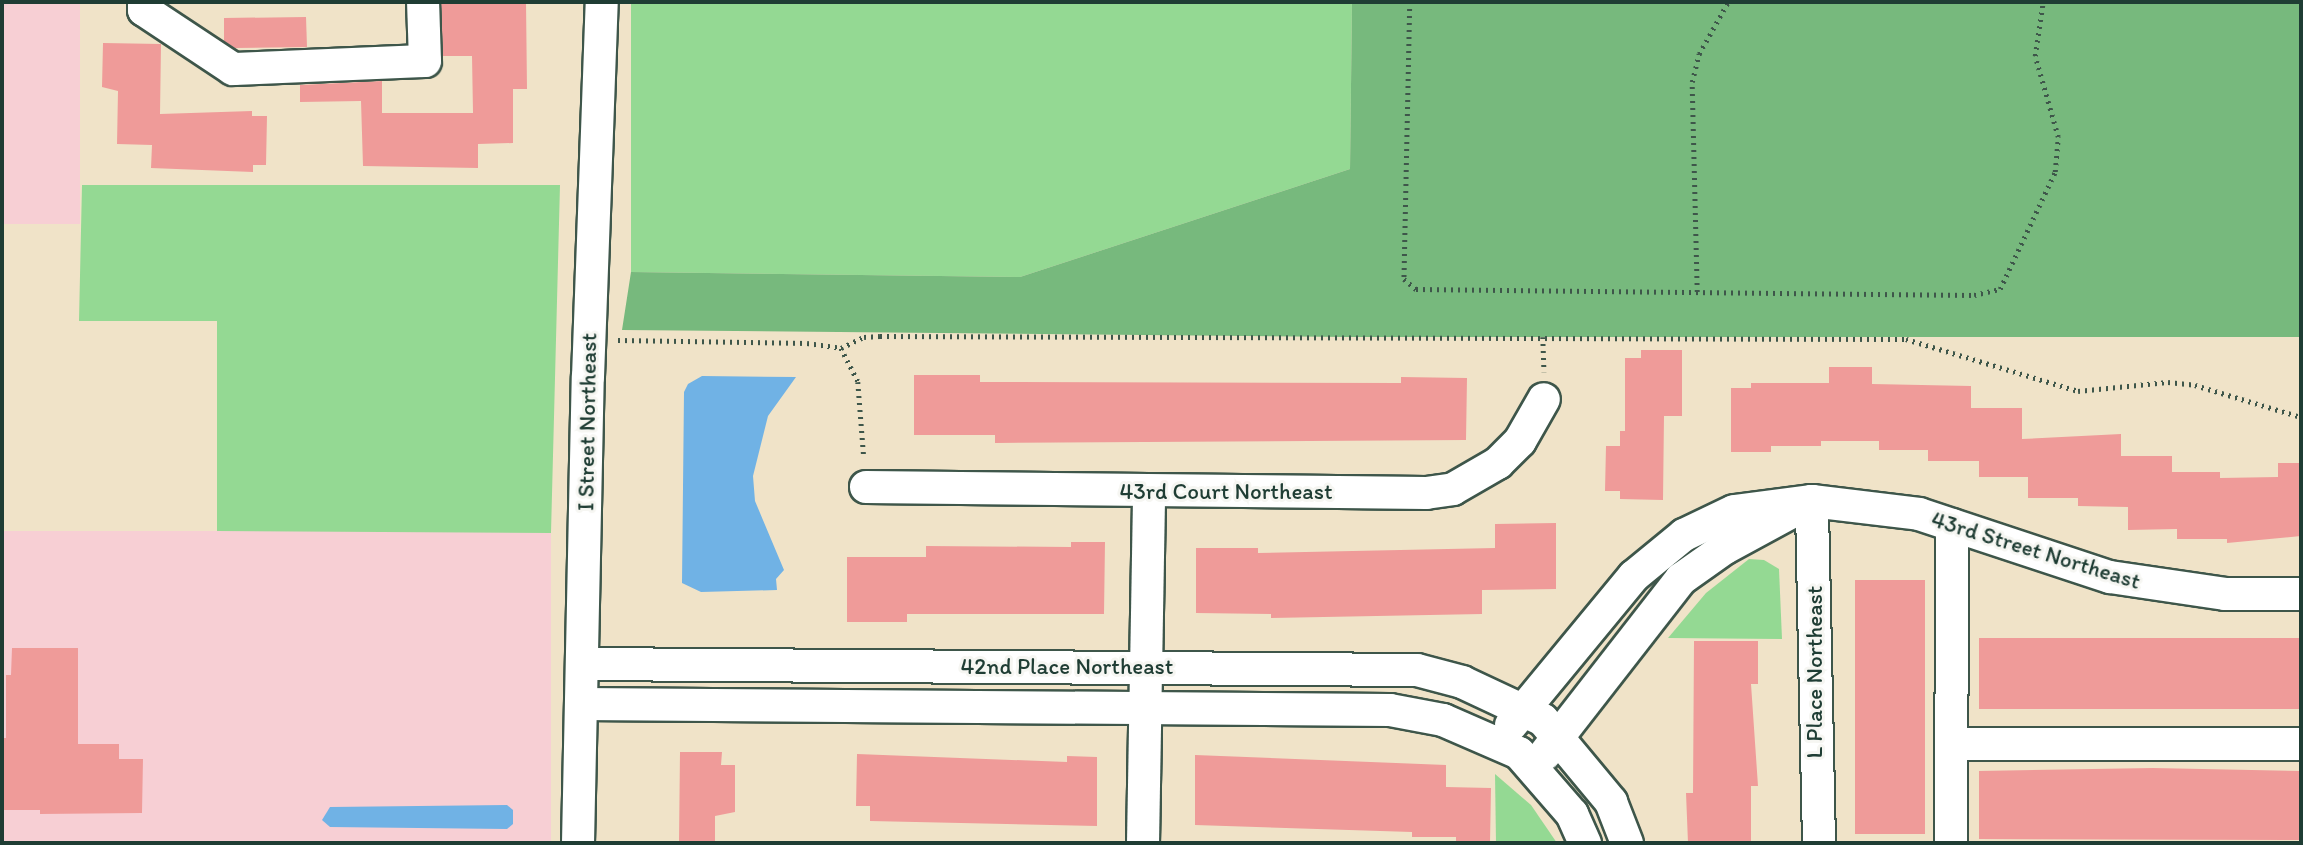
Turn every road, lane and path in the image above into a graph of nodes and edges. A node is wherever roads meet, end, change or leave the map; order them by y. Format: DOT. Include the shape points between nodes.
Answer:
graph roads {
  1 [pos="144,2"];
  2 [pos="423,2"];
  3 [pos="602,2"];
  4 [pos="1410,2"];
  5 [pos="1728,2"];
  6 [pos="2043,2"];
  7 [pos="1697,292"];
  8 [pos="589,339"];
  9 [pos="841,348"];
  10 [pos="1544,399"];
  11 [pos="2301,416"];
  12 [pos="866,487"];
  13 [pos="1149,491"];
  14 [pos="1812,501"];
  15 [pos="1952,526"];
  16 [pos="2301,594"];
  17 [pos="582,664"];
  18 [pos="1146,666"];
  19 [pos="581,704"];
  20 [pos="1145,709"];
  21 [pos="1541,723"];
  22 [pos="1951,744"];
  23 [pos="2301,744"];
  24 [pos="1517,754"];
  25 [pos="578,843"];
  26 [pos="1143,843"];
  27 [pos="1585,843"];
  28 [pos="1627,843"];
  29 [pos="1819,843"];
  30 [pos="1951,843"];
  1 -- 2 [label="street" via="144,10 233,69 425,61"];
  3 -- 8 [label="street, I Street Northeast"];
  4 -- 7 [label="path" via="1404,279 1416,289"];
  5 -- 7 [label="path" via="1699,54 1692,82"];
  6 -- 7 [label="path" via="2035,56 2058,137 2055,172 2000,289 1974,295"];
  8 -- 9 [label="path" via="807,343"];
  8 -- 17 [label="street, I Street Northeast"];
  9 -- 11 [label="path" via="864,337 880,336 1906,339 2078,391 2168,382 2195,385"];
  9 -- 12 [label="path" via="858,382"];
  10 -- 13 [label="street, 43rd Court Northeast" via="1520,442 1475,480 1453,489 1426,493"];
  12 -- 13 [label="street, 43rd Court Northeast"];
  13 -- 18 [label="street"];
  14 -- 15 [label="street, 43rd Street Northeast" via="1878,506"];
  14 -- 21 [label="street, 43rd Street Northeast" via="1716,554 1681,579"];
  14 -- 21 [label="street, 43rd Street Northeast" via="1734,511 1684,535 1634,576"];
  14 -- 29 [label="street, L Place Northeast"];
  15 -- 16 [label="street, 43rd Street Northeast" via="2110,577 2225,594"];
  15 -- 22 [label="street"];
  17 -- 18 [label="street, 42nd Place Northeast"];
  17 -- 19 [label="street, I Street Northeast"];
  18 -- 20 [label="street"];
  18 -- 21 [label="street, 42nd Place Northeast" via="1417,670 1462,682"];
  19 -- 20 [label="street, 42nd Place Northeast"];
  19 -- 25 [label="street, I Street Northeast"];
  20 -- 24 [label="street, 42nd Place Northeast" via="1390,710 1443,720"];
  20 -- 26 [label="street"];
  21 -- 24 [label="street, 43rd Street Northeast"];
  21 -- 24 [label="street, 43rd Street Northeast"];
  21 -- 28 [label="street" via="1611,802"];
  22 -- 23 [label="street"];
  22 -- 30 [label="street"];
  24 -- 27 [label="street" via="1572,814"];
}
